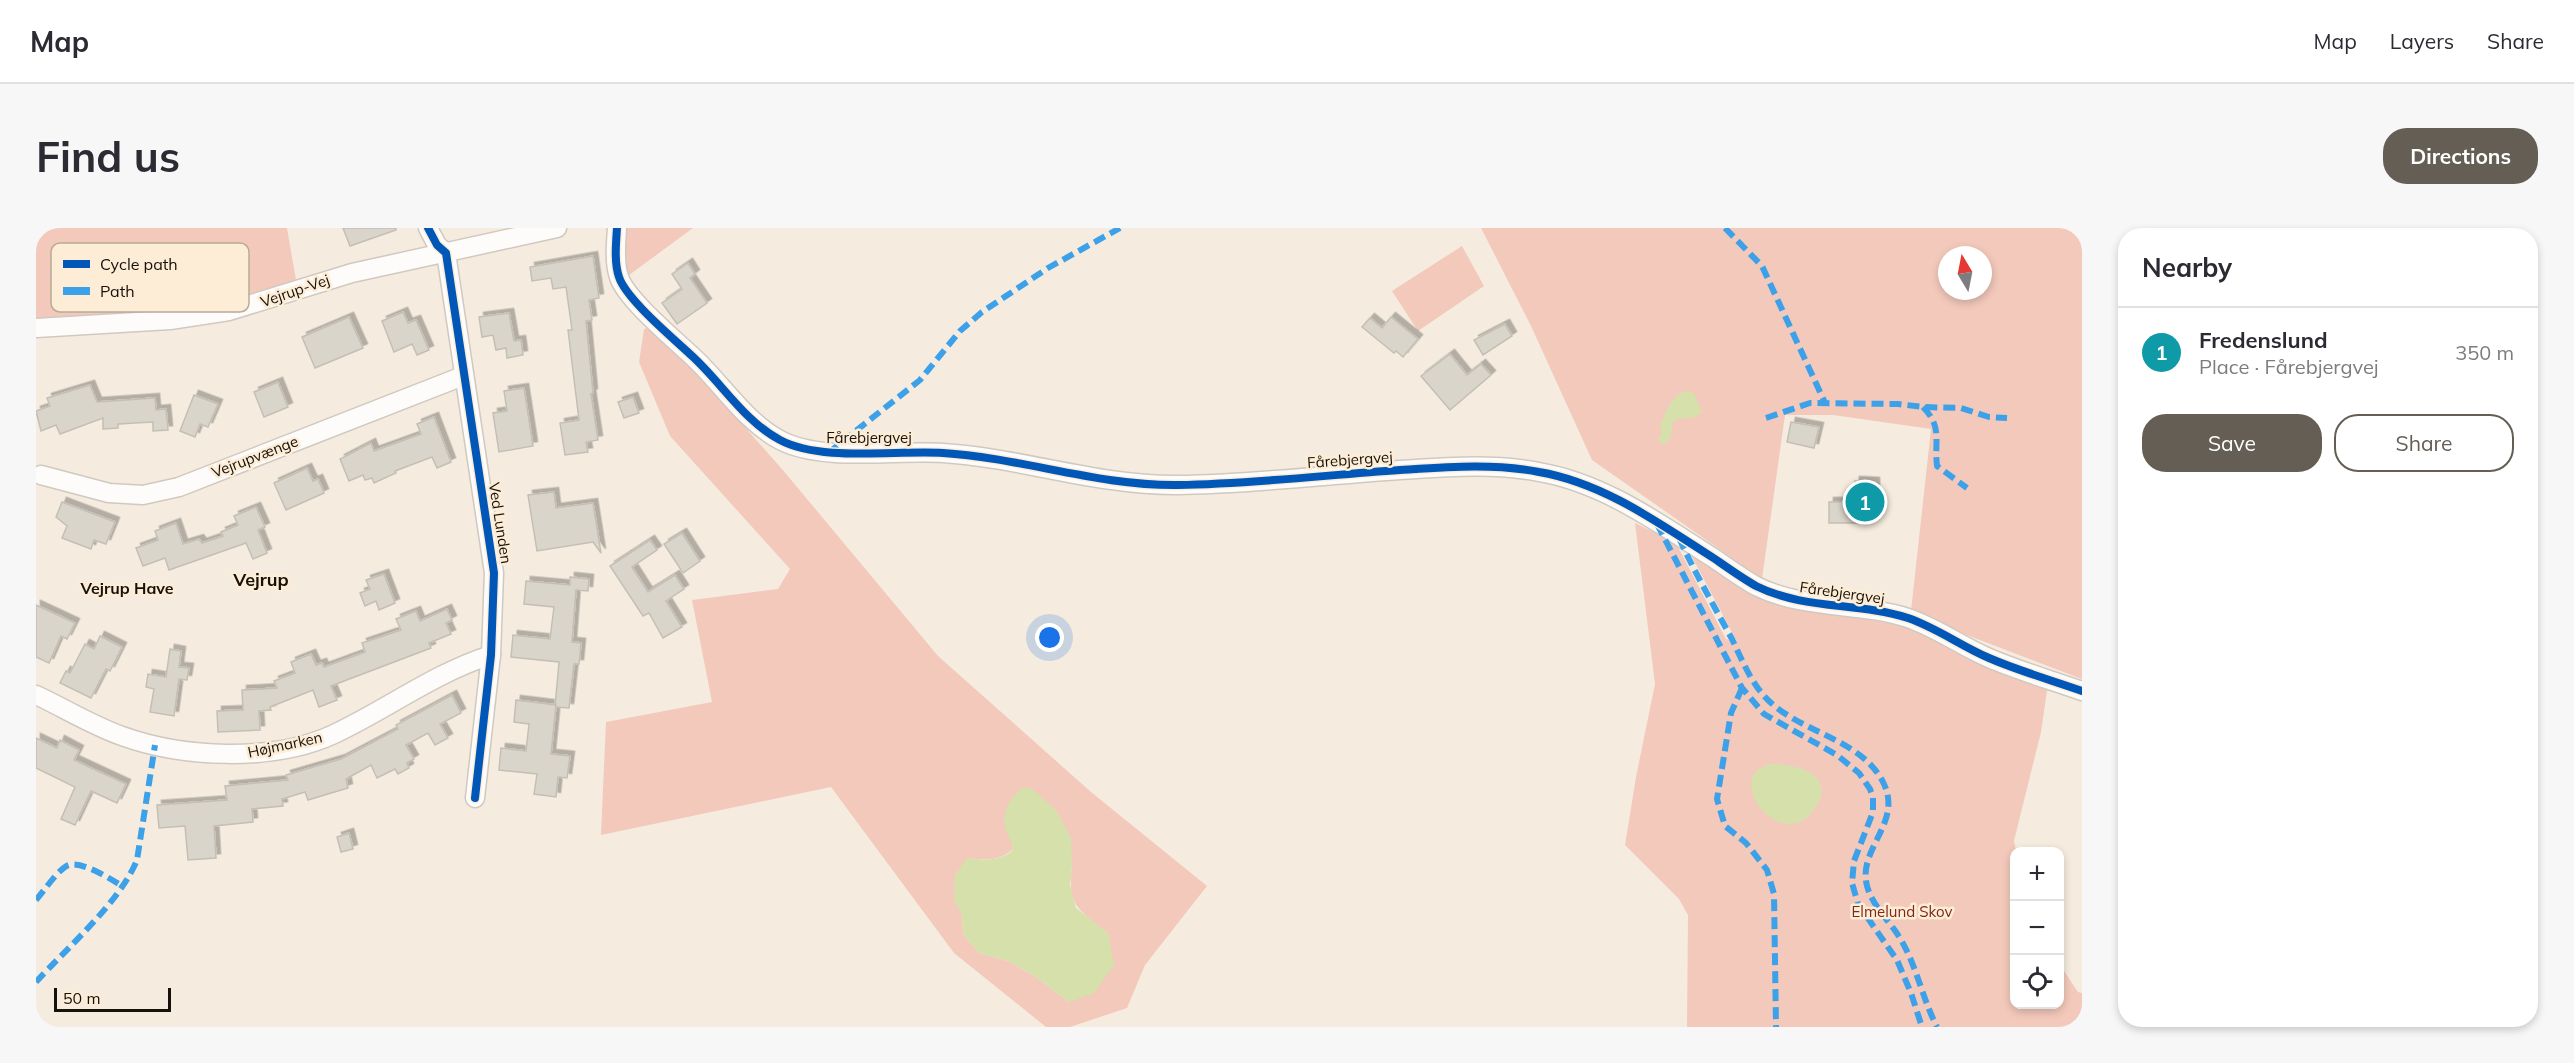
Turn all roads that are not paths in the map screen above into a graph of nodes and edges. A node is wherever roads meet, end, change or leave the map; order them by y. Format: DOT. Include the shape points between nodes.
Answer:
graph roads {
  1 [pos="428,228"];
  2 [pos="557,228"];
  3 [pos="617,228"];
  4 [pos="446,253"];
  5 [pos="249,305"];
  6 [pos="222,312"];
  7 [pos="36,328"];
  8 [pos="463,376"];
  9 [pos="41,475"];
  10 [pos="491,654"];
  11 [pos="2082,691"];
  12 [pos="36,695"];
  13 [pos="475,798"];
  1 -- 4 [label="street"];
  2 -- 4 [label="street, Vejrup-Vej"];
  3 -- 11 [label="street, Fårebjergvej" via="618,276 634,298 756,423 781,441 828,453 916,451 981,456 1146,485 1444,468 1537,471 1599,490 1754,585 1779,596 1909,619 1989,658"];
  4 -- 5 [label="street, Vejrup-Vej" via="331,279"];
  4 -- 8 [label="street, Ved Lunden"];
  6 -- 7 [label="street, Vejrup-Vej" via="170,320"];
  8 -- 9 [label="street, Vejrupvænge" via="179,487 143,495 109,493"];
  8 -- 10 [label="street, Ved Lunden" via="494,573"];
  10 -- 12 [label="street, Højmarken" via="464,664 331,736 285,748 232,755 175,750 122,736"];
  10 -- 13 [label="street, Ved Lunden"];
}
